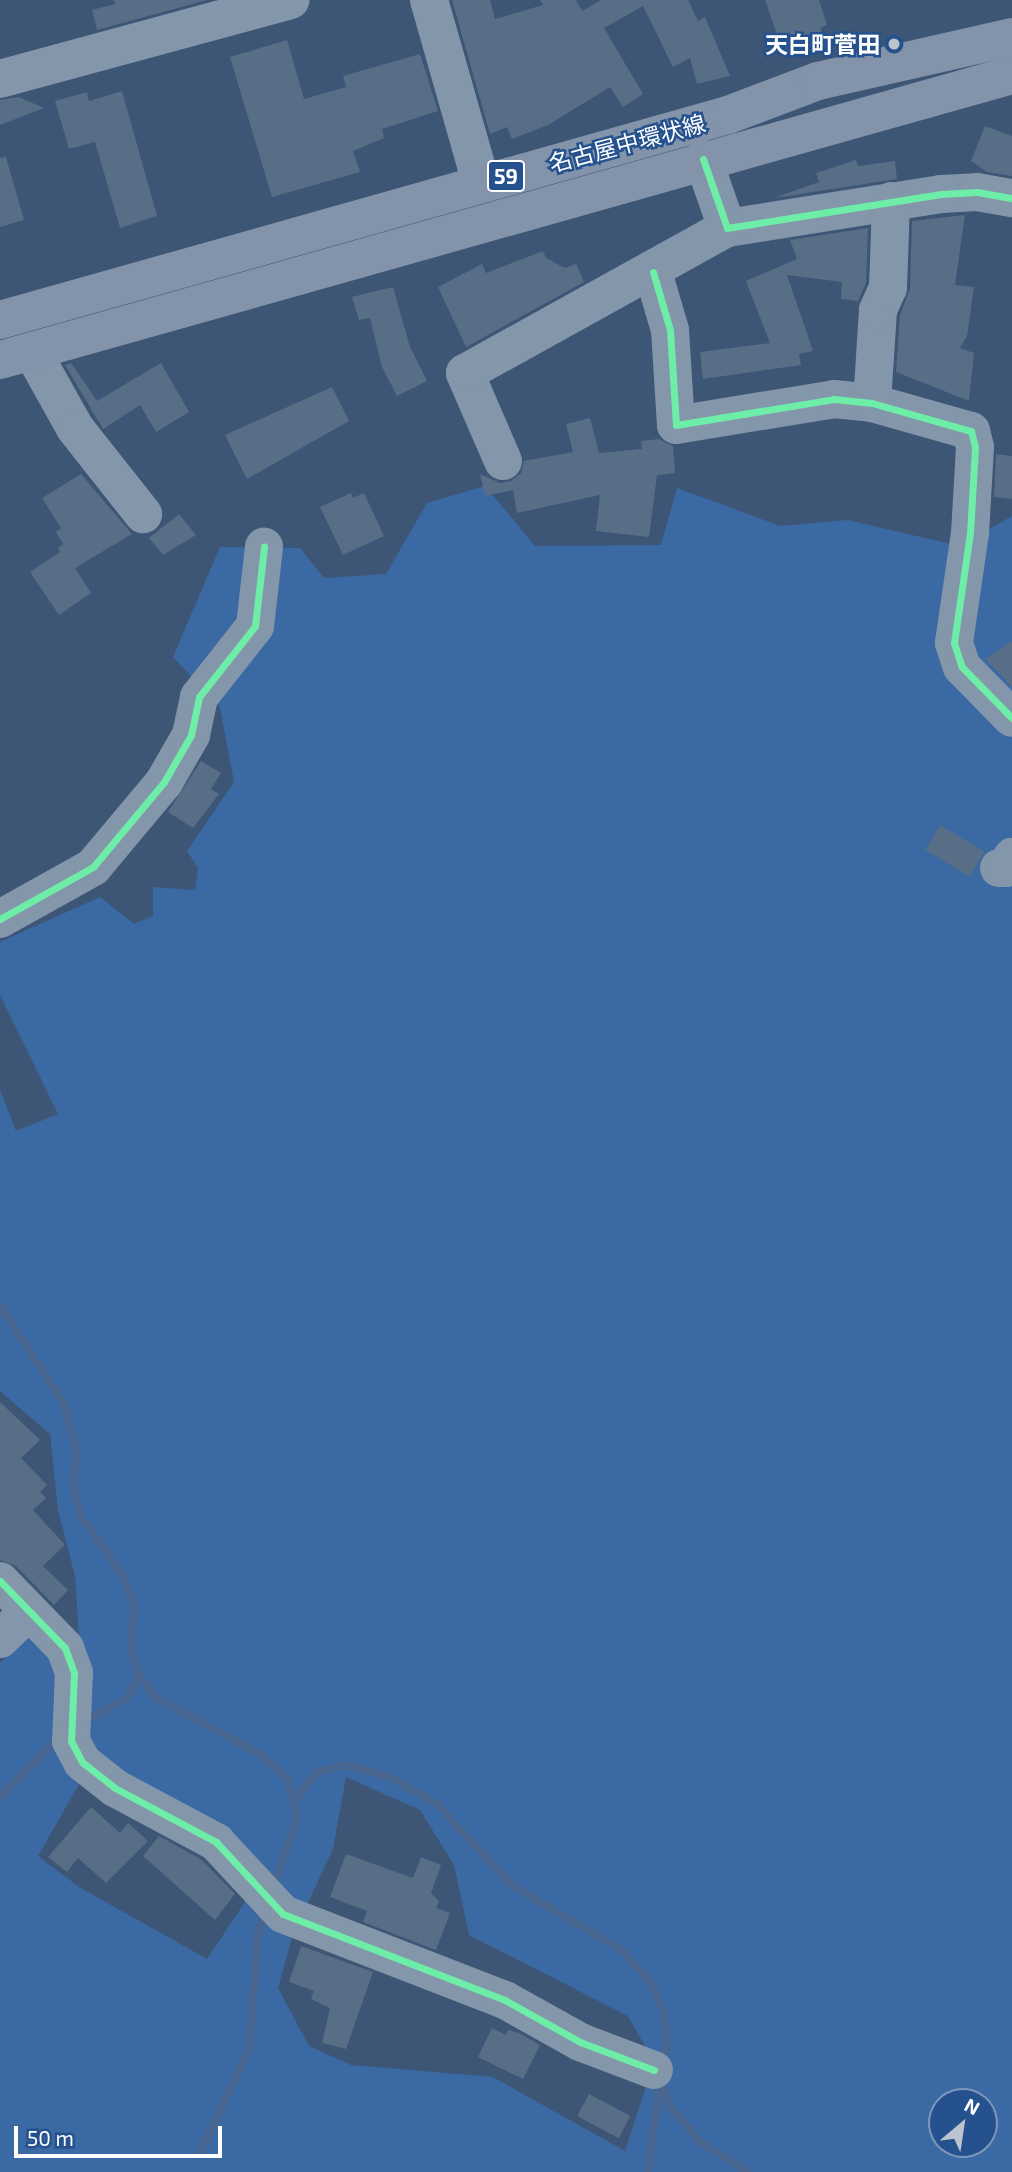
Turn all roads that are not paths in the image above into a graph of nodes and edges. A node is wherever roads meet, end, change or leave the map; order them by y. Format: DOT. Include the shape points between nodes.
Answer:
graph roads {
  1 [pos="290,0"];
  2 [pos="429,0"];
  3 [pos="1012,37"];
  4 [pos="1012,75"];
  5 [pos="0,79"];
  6 [pos="703,159"];
  7 [pos="481,183"];
  8 [pos="1012,198"];
  9 [pos="891,201"];
  10 [pos="727,228"];
  11 [pos="653,272"];
  12 [pos="0,320"];
  13 [pos="16,356"];
  14 [pos="872,402"];
  15 [pos="503,461"];
  16 [pos="143,514"];
  17 [pos="264,547"];
  18 [pos="1012,718"];
  19 [pos="0,919"];
  20 [pos="0,1581"];
  21 [pos="29,1611"];
  22 [pos="0,1639"];
  23 [pos="654,2070"];
  1 -- 5 [label="street"];
  2 -- 7 [label="street"];
  3 -- 7 [label="main road, 名古屋中環状線 / 59" via="818,81 727,115"];
  4 -- 6 [label="main road, 名古屋中環状線 / 59"];
  6 -- 10 [label="street"];
  6 -- 13 [label="main road, 名古屋中環状線 / 59"];
  7 -- 12 [label="main road, 名古屋中環状線 / 59"];
  8 -- 9 [label="street" via="977,192"];
  9 -- 10 [label="street"];
  9 -- 14 [label="street" via="888,288 878,310"];
  10 -- 11 [label="street"];
  11 -- 14 [label="street" via="670,330 677,425 834,399"];
  11 -- 15 [label="street" via="465,373"];
  13 -- 16 [label="street"];
  14 -- 18 [label="street" via="971,431 975,447 970,533 954,643 962,667"];
  17 -- 19 [label="street" via="255,626 199,697 191,735 164,782 93,867"];
  20 -- 21 [label="street"];
  21 -- 22 [label="street"];
  21 -- 23 [label="street" via="65,1648 74,1673 71,1741 82,1762 115,1788 216,1842 283,1914 505,2000 580,2042"];
}
